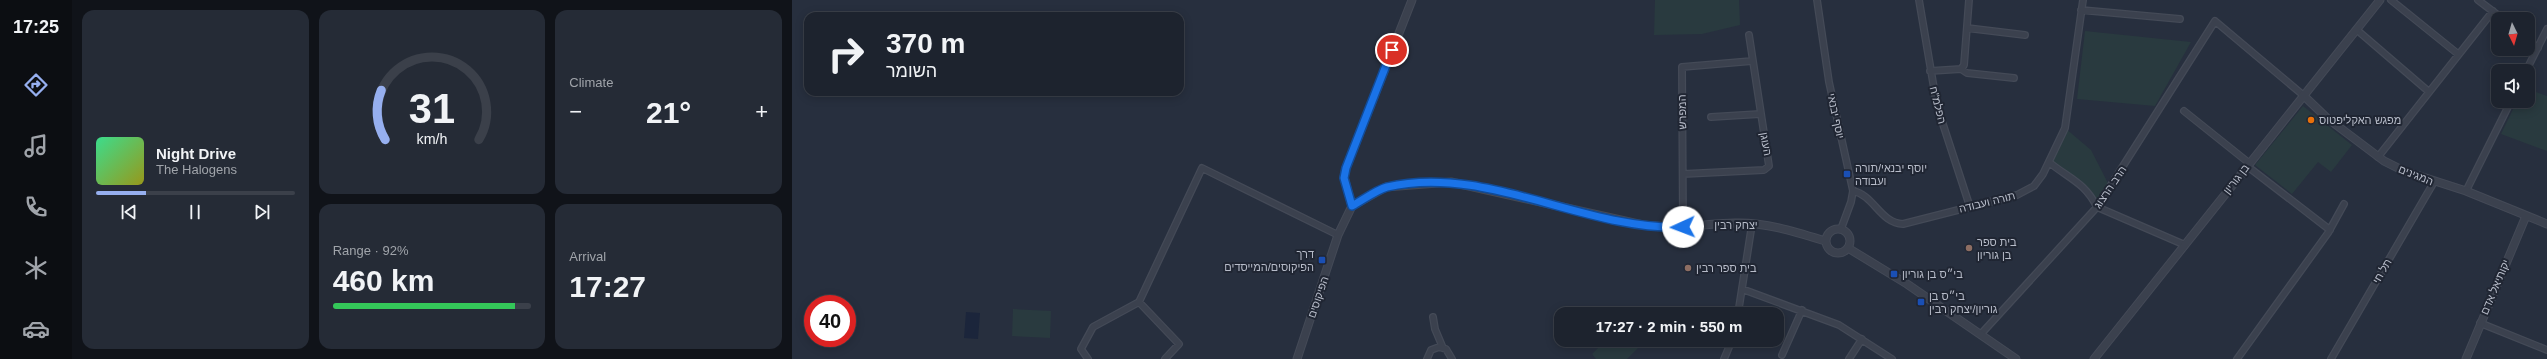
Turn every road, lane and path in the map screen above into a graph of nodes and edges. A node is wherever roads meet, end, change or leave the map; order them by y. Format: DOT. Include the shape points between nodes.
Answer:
graph roads {
  1 [pos="1412,0"];
  2 [pos="1817,0"];
  3 [pos="1919,0"];
  4 [pos="1969,0"];
  5 [pos="2083,0"];
  6 [pos="2380,0"];
  7 [pos="2391,0"];
  8 [pos="2478,0"];
  9 [pos="2081,10"];
  10 [pos="2493,11"];
  11 [pos="2180,19"];
  12 [pos="1967,28"];
  13 [pos="2547,29"];
  14 [pos="2357,30"];
  15 [pos="1749,35"];
  16 [pos="2025,35"];
  17 [pos="2535,46"];
  18 [pos="2538,48"];
  19 [pos="2458,54"];
  20 [pos="1752,61"];
  21 [pos="2530,64"];
  22 [pos="1961,69"];
  23 [pos="1930,71"];
  24 [pos="2014,78"];
  25 [pos="2428,91"];
  26 [pos="2303,95"];
  27 [pos="2508,108"];
  28 [pos="2184,111"];
  29 [pos="1760,114"];
  30 [pos="1711,117"];
  31 [pos="2378,157"];
  32 [pos="2050,163"];
  33 [pos="2248,165"];
  34 [pos="1683,174"];
  35 [pos="2434,182"];
  36 [pos="1853,191"];
  37 [pos="2466,191"];
  38 [pos="2344,204"];
  39 [pos="1352,206"];
  40 [pos="1970,207"];
  41 [pos="2097,207"];
  42 [pos="2526,216"];
  43 [pos="1752,224"];
  44 [pos="2547,224"];
  45 [pos="1683,227"];
  46 [pos="1840,229"];
  47 [pos="2330,230"];
  48 [pos="1338,235"];
  49 [pos="1825,241"];
  50 [pos="2185,245"];
  51 [pos="1848,248"];
  52 [pos="1742,289"];
  53 [pos="1139,302"];
  54 [pos="1739,307"];
  55 [pos="1802,310"];
  56 [pos="1433,316"];
  57 [pos="2480,322"];
  58 [pos="1981,334"];
  59 [pos="1862,339"];
  60 [pos="1729,347"];
  61 [pos="1443,348"];
  62 [pos="2547,350"];
  63 [pos="1782,355"];
  64 [pos="1088,359"];
  65 [pos="1165,359"];
  66 [pos="1297,359"];
  67 [pos="1427,359"];
  68 [pos="1452,359"];
  69 [pos="1724,359"];
  70 [pos="1849,359"];
  71 [pos="1892,359"];
  72 [pos="2016,359"];
  73 [pos="2094,359"];
  74 [pos="2237,359"];
  75 [pos="2331,359"];
  76 [pos="2466,359"];
  1 -- 39 [label="street" via="1346,168 1344,178"];
  2 -- 36 [label="street, יוסף יבנאי" via="1828,82"];
  3 -- 23 [label="street, הפלמ\"ח"];
  4 -- 12 [label="street"];
  5 -- 9 [label="street, תורה ועבודה"];
  6 -- 14 [label="street, בן גוריון"];
  7 -- 19 [label="street"];
  8 -- 10 [label="street"];
  9 -- 11 [label="street"];
  9 -- 32 [label="street, תורה ועבודה" via="2065,128"];
  10 -- 19 [label="street"];
  12 -- 16 [label="street"];
  12 -- 22 [label="street" via="1964,65"];
  13 -- 18 [label="street"];
  14 -- 25 [label="street"];
  14 -- 26 [label="street, בן גוריון"];
  15 -- 20 [label="street, העוגן"];
  17 -- 18 [label="street"];
  18 -- 21 [label="street"];
  19 -- 25 [label="street"];
  20 -- 29 [label="street, העוגן"];
  20 -- 34 [label="street, המפרש" via="1682,67"];
  22 -- 23 [label="street"];
  22 -- 24 [label="street" via="1967,73"];
  23 -- 40 [label="street, הפלמ\"ח" via="1949,147"];
  25 -- 31 [label="street"];
  26 -- 31 [label="street, המגינים" via="2327,118"];
  26 -- 33 [label="street, בן גוריון"];
  26 -- 41 [label="street, הרב הרצוג" via="2214,21"];
  27 -- 37 [label="street"];
  28 -- 33 [label="street"];
  29 -- 30 [label="street"];
  29 -- 34 [label="street, העוגן" via="1769,166 1764,170"];
  31 -- 35 [label="street, המגינים"];
  32 -- 40 [label="street, תורה ועבודה" via="2034,186 2026,192"];
  32 -- 41 [label="street" via="2082,184"];
  33 -- 47 [label="street"];
  33 -- 50 [label="street, בן גוריון"];
  34 -- 45 [label="street, המפרש"];
  35 -- 37 [label="street, המגינים"];
  35 -- 75 [label="street, תל חי"];
  36 -- 40 [label="street, תורה ועבודה" via="1864,195 1890,221 1897,224"];
  36 -- 46 [label="street, יוסף יבנאי"];
  37 -- 42 [label="street, המגינים"];
  38 -- 47 [label="street"];
  39 -- 45 [label="street, יצחק רבין" via="1386,187 1451,182 1643,225"];
  39 -- 48 [label="street"];
  41 -- 50 [label="street"];
  41 -- 58 [label="street, הרב הרצוג"];
  42 -- 44 [label="street, המגינים"];
  42 -- 57 [label="street, יקותיאל אדם"];
  43 -- 45 [label="street, יצחק רבין"];
  43 -- 49 [label="street, יצחק רבין" via="1793,231"];
  43 -- 52 [label="street"];
  46 -- 49 [label="street" via="1830,231"];
  46 -- 51 [label="street" via="1849,237"];
  47 -- 74 [label="street"];
  48 -- 53 [label="street" via="1202,168"];
  48 -- 66 [label="street, הפיקוסים"];
  49 -- 51 [label="street" via="1828,249 1836,254"];
  50 -- 73 [label="street, בן גוריון"];
  51 -- 58 [label="street"];
  52 -- 54 [label="street"];
  52 -- 55 [label="street"];
  53 -- 64 [label="street" via="1093,327 1080,349"];
  53 -- 65 [label="street" via="1179,344"];
  55 -- 59 [label="street" via="1839,325"];
  55 -- 63 [label="street"];
  56 -- 61 [label="street"];
  57 -- 62 [label="street"];
  57 -- 76 [label="street, יקותיאל אדם"];
  58 -- 72 [label="street"];
  59 -- 70 [label="street"];
  59 -- 71 [label="street"];
  60 -- 69 [label="street"];
  61 -- 67 [label="street" via="1431,350"];
  61 -- 68 [label="street" via="1449,352"];
}
